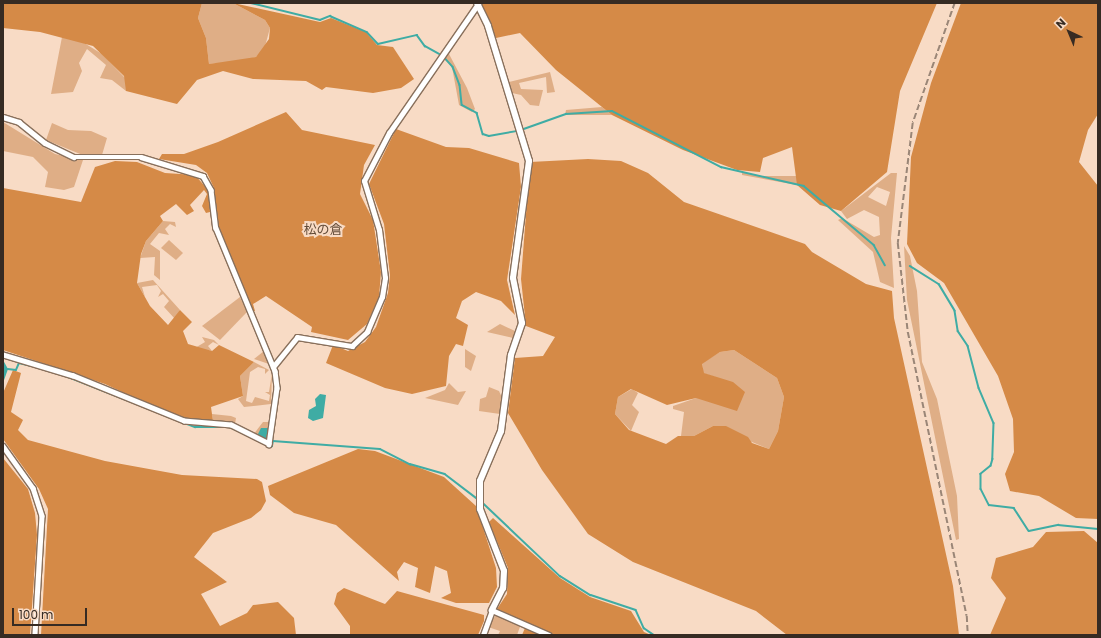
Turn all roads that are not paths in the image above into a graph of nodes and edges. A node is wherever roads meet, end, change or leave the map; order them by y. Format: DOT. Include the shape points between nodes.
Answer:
graph roads {
  1 [pos="477,3"];
  2 [pos="3,117"];
  3 [pos="3,355"];
  4 [pos="273,367"];
  5 [pos="3,446"];
  6 [pos="492,610"];
  7 [pos="35,635"];
  8 [pos="483,635"];
  9 [pos="549,635"];
  1 -- 4 [label="street" via="389,133 364,181 379,230 385,278 382,297 367,332 352,346 297,337"];
  1 -- 6 [label="street" via="510,96 529,161 513,278 522,323 511,355 501,431 480,481 480,509 504,571 503,588"];
  2 -- 4 [label="street" via="19,122 50,146 74,156 141,157 203,176 211,190 216,228"];
  3 -- 4 [label="street" via="72,376 184,421 231,425 270,444 277,388"];
  5 -- 7 [label="street" via="33,488 42,516"];
  6 -- 8 [label="street"];
  6 -- 9 [label="street"];
}
